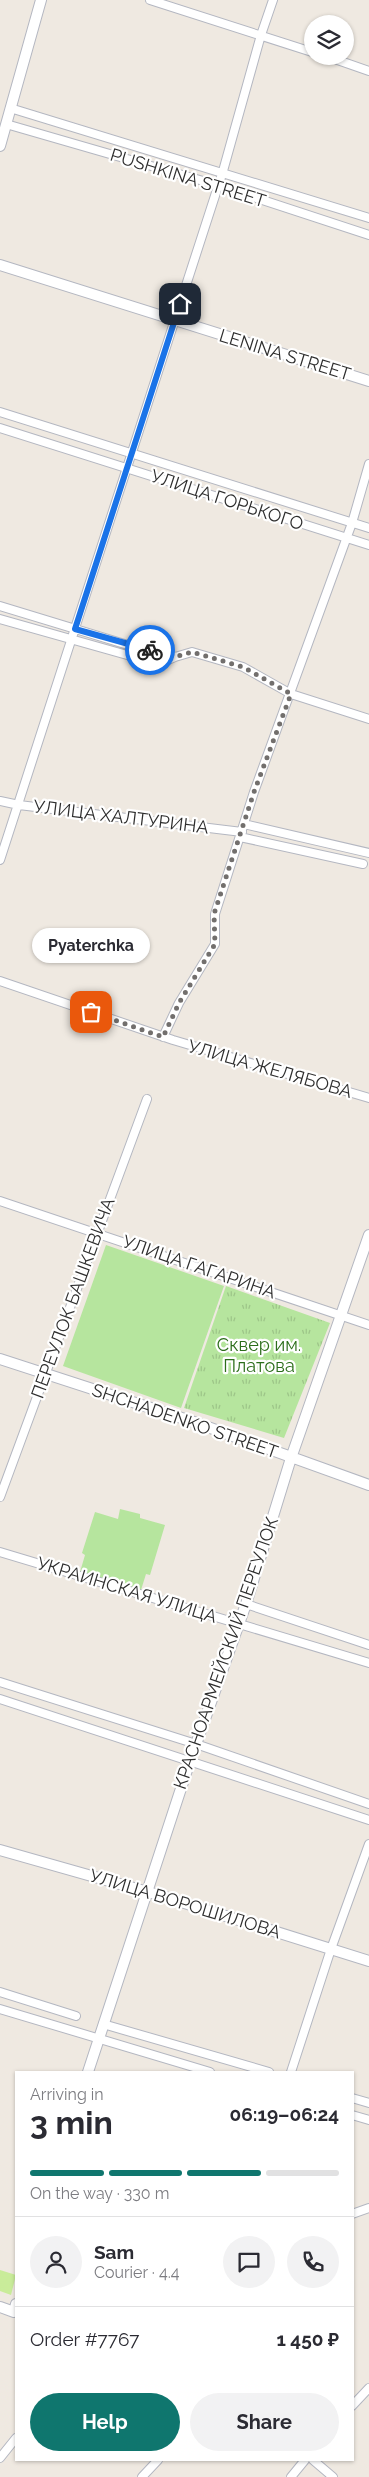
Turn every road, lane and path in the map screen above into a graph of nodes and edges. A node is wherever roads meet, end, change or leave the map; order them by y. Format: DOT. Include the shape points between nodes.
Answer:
graph roads {
  1 [pos="40,0"];
  2 [pos="150,0"];
  3 [pos="273,0"];
  4 [pos="261,35"];
  5 [pos="304,49"];
  6 [pos="352,65"];
  7 [pos="369,71"];
  8 [pos="6,110"];
  9 [pos="6,124"];
  10 [pos="0,146"];
  11 [pos="223,172"];
  12 [pos="217,185"];
  13 [pos="369,218"];
  14 [pos="369,235"];
  15 [pos="0,266"];
  16 [pos="175,322"];
  17 [pos="369,381"];
  18 [pos="0,412"];
  19 [pos="0,428"];
  20 [pos="131,451"];
  21 [pos="369,464"];
  22 [pos="127,467"];
  23 [pos="352,523"];
  24 [pos="369,528"];
  25 [pos="347,538"];
  26 [pos="369,545"];
  27 [pos="0,606"];
  28 [pos="0,619"];
  29 [pos="75,629"];
  30 [pos="72,641"];
  31 [pos="175,657"];
  32 [pos="291,694"];
  33 [pos="369,719"];
  34 [pos="0,801"];
  35 [pos="19,805"];
  36 [pos="242,831"];
  37 [pos="369,853"];
  38 [pos="0,860"];
  39 [pos="363,864"];
  40 [pos="0,981"];
  41 [pos="163,1037"];
  42 [pos="369,1098"];
  43 [pos="147,1100"];
  44 [pos="0,1201"];
  45 [pos="96,1232"];
  46 [pos="369,1235"];
  47 [pos="342,1315"];
  48 [pos="369,1325"];
  49 [pos="0,1359"];
  50 [pos="46,1374"];
  51 [pos="290,1458"];
  52 [pos="369,1485"];
  53 [pos="0,1497"];
  54 [pos="0,1552"];
  55 [pos="246,1604"];
  56 [pos="239,1624"];
  57 [pos="369,1645"];
  58 [pos="369,1663"];
  59 [pos="0,1682"];
  60 [pos="0,1699"];
  61 [pos="196,1744"];
  62 [pos="190,1761"];
  63 [pos="369,1804"];
  64 [pos="369,1820"];
  65 [pos="369,1844"];
  66 [pos="0,1850"];
  67 [pos="146,1892"];
  68 [pos="331,1949"];
  69 [pos="369,1961"];
  70 [pos="0,1992"];
  71 [pos="0,2009"];
  72 [pos="76,2016"];
  73 [pos="103,2024"];
  74 [pos="98,2040"];
  75 [pos="88,2071"];
  76 [pos="206,2071"];
  77 [pos="266,2071"];
  78 [pos="291,2071"];
  79 [pos="354,2099"];
  80 [pos="369,2103"];
  81 [pos="354,2116"];
  82 [pos="369,2120"];
  83 [pos="369,2208"];
  84 [pos="354,2213"];
  85 [pos="0,2308"];
  86 [pos="15,2310"];
  87 [pos="369,2388"];
  88 [pos="354,2404"];
  89 [pos="15,2439"];
  90 [pos="0,2458"];
  91 [pos="157,2461"];
  92 [pos="304,2461"];
  93 [pos="314,2461"];
  94 [pos="142,2477"];
  95 [pos="291,2477"];
  96 [pos="334,2477"];
  1 -- 8 [label="street"];
  2 -- 4 [label="street"];
  3 -- 4 [label="street"];
  4 -- 5 [label="street"];
  4 -- 11 [label="street"];
  6 -- 7 [label="street"];
  8 -- 9 [label="street"];
  8 -- 11 [label="street, PUSHKINA STREET"];
  9 -- 10 [label="street"];
  9 -- 12 [label="street, PUSHKINA STREET"];
  11 -- 12 [label="street"];
  11 -- 13 [label="street, PUSHKINA STREET"];
  12 -- 14 [label="street, PUSHKINA STREET"];
  12 -- 16 [label="street"];
  15 -- 16 [label="street, LENINA STREET"];
  16 -- 17 [label="street, LENINA STREET"];
  16 -- 20 [label="street"];
  18 -- 20 [label="street, УЛИЦА ГОРЬКОГО"];
  19 -- 22 [label="street, УЛИЦА ГОРЬКОГО"];
  20 -- 22 [label="street"];
  20 -- 23 [label="street, УЛИЦА ГОРЬКОГО"];
  21 -- 23 [label="street"];
  22 -- 25 [label="street, УЛИЦА ГОРЬКОГО"];
  22 -- 29 [label="street"];
  23 -- 24 [label="street, УЛИЦА ГОРЬКОГО"];
  23 -- 25 [label="street"];
  25 -- 26 [label="street, УЛИЦА ГОРЬКОГО"];
  25 -- 32 [label="street"];
  27 -- 29 [label="street"];
  28 -- 30 [label="street"];
  29 -- 30 [label="street"];
  29 -- 31 [label="street"];
  30 -- 31 [label="street" via="159,664"];
  30 -- 35 [label="street"];
  31 -- 32 [label="street" via="192,652 243,667"];
  32 -- 33 [label="street"];
  32 -- 36 [label="street"];
  34 -- 35 [label="street, УЛИЦА ХАЛТУРИНА"];
  35 -- 36 [label="street, УЛИЦА ХАЛТУРИНА"];
  35 -- 38 [label="street"];
  36 -- 37 [label="street, УЛИЦА ХАЛТУРИНА"];
  36 -- 39 [label="street"];
  36 -- 41 [label="street" via="214,914 215,944 179,1003"];
  40 -- 41 [label="street, УЛИЦА ЖЕЛЯБОВА"];
  41 -- 42 [label="street, УЛИЦА ЖЕЛЯБОВА"];
  43 -- 45 [label="street, ПЕРЕУЛОК БАШКЕВИЧА"];
  44 -- 45 [label="street, УЛИЦА ГАГАРИНА"];
  45 -- 47 [label="street, УЛИЦА ГАГАРИНА"];
  45 -- 50 [label="street, ПЕРЕУЛОК БАШКЕВИЧА"];
  46 -- 47 [label="street, КРАСНОАРМЕЙСКИЙ ПЕРЕУЛОК"];
  47 -- 48 [label="street, УЛИЦА ГАГАРИНА"];
  47 -- 51 [label="street, КРАСНОАРМЕЙСКИЙ ПЕРЕУЛОК"];
  49 -- 50 [label="street, SHCHADENKO STREET"];
  50 -- 51 [label="street, SHCHADENKO STREET" via="191,1421"];
  50 -- 53 [label="street, ПЕРЕУЛОК БАШКЕВИЧА"];
  51 -- 52 [label="street, SHCHADENKO STREET"];
  51 -- 55 [label="street, КРАСНОАРМЕЙСКИЙ ПЕРЕУЛОК"];
  54 -- 56 [label="street, УКРАИНСКАЯ УЛИЦА"];
  55 -- 56 [label="street, КРАСНОАРМЕЙСКИЙ ПЕРЕУЛОК"];
  55 -- 57 [label="street"];
  56 -- 58 [label="street, УКРАИНСКАЯ УЛИЦА"];
  56 -- 61 [label="street, КРАСНОАРМЕЙСКИЙ ПЕРЕУЛОК"];
  59 -- 61 [label="street"];
  60 -- 62 [label="street"];
  61 -- 62 [label="street, КРАСНОАРМЕЙСКИЙ ПЕРЕУЛОК"];
  61 -- 63 [label="street"];
  62 -- 64 [label="street"];
  62 -- 67 [label="street, КРАСНОАРМЕЙСКИЙ ПЕРЕУЛОК"];
  65 -- 68 [label="street"];
  66 -- 67 [label="street, УЛИЦА ВОРОШИЛОВА"];
  67 -- 68 [label="street, УЛИЦА ВОРОШИЛОВА"];
  67 -- 73 [label="street, КРАСНОАРМЕЙСКИЙ ПЕРЕУЛОК"];
  68 -- 69 [label="street, УЛИЦА ВОРОШИЛОВА"];
  68 -- 78 [label="street"];
  70 -- 72 [label="street"];
  71 -- 74 [label="street"];
  73 -- 74 [label="street, КРАСНОАРМЕЙСКИЙ ПЕРЕУЛОК"];
  73 -- 77 [label="street"];
  74 -- 75 [label="street, КРАСНОАРМЕЙСКИЙ ПЕРЕУЛОК"];
  74 -- 76 [label="street"];
  79 -- 80 [label="street"];
  81 -- 82 [label="street"];
  83 -- 84 [label="street"];
  85 -- 86 [label="street"];
  87 -- 88 [label="street"];
  89 -- 90 [label="street"];
  91 -- 94 [label="street"];
  92 -- 95 [label="street"];
  93 -- 96 [label="street"];
}
